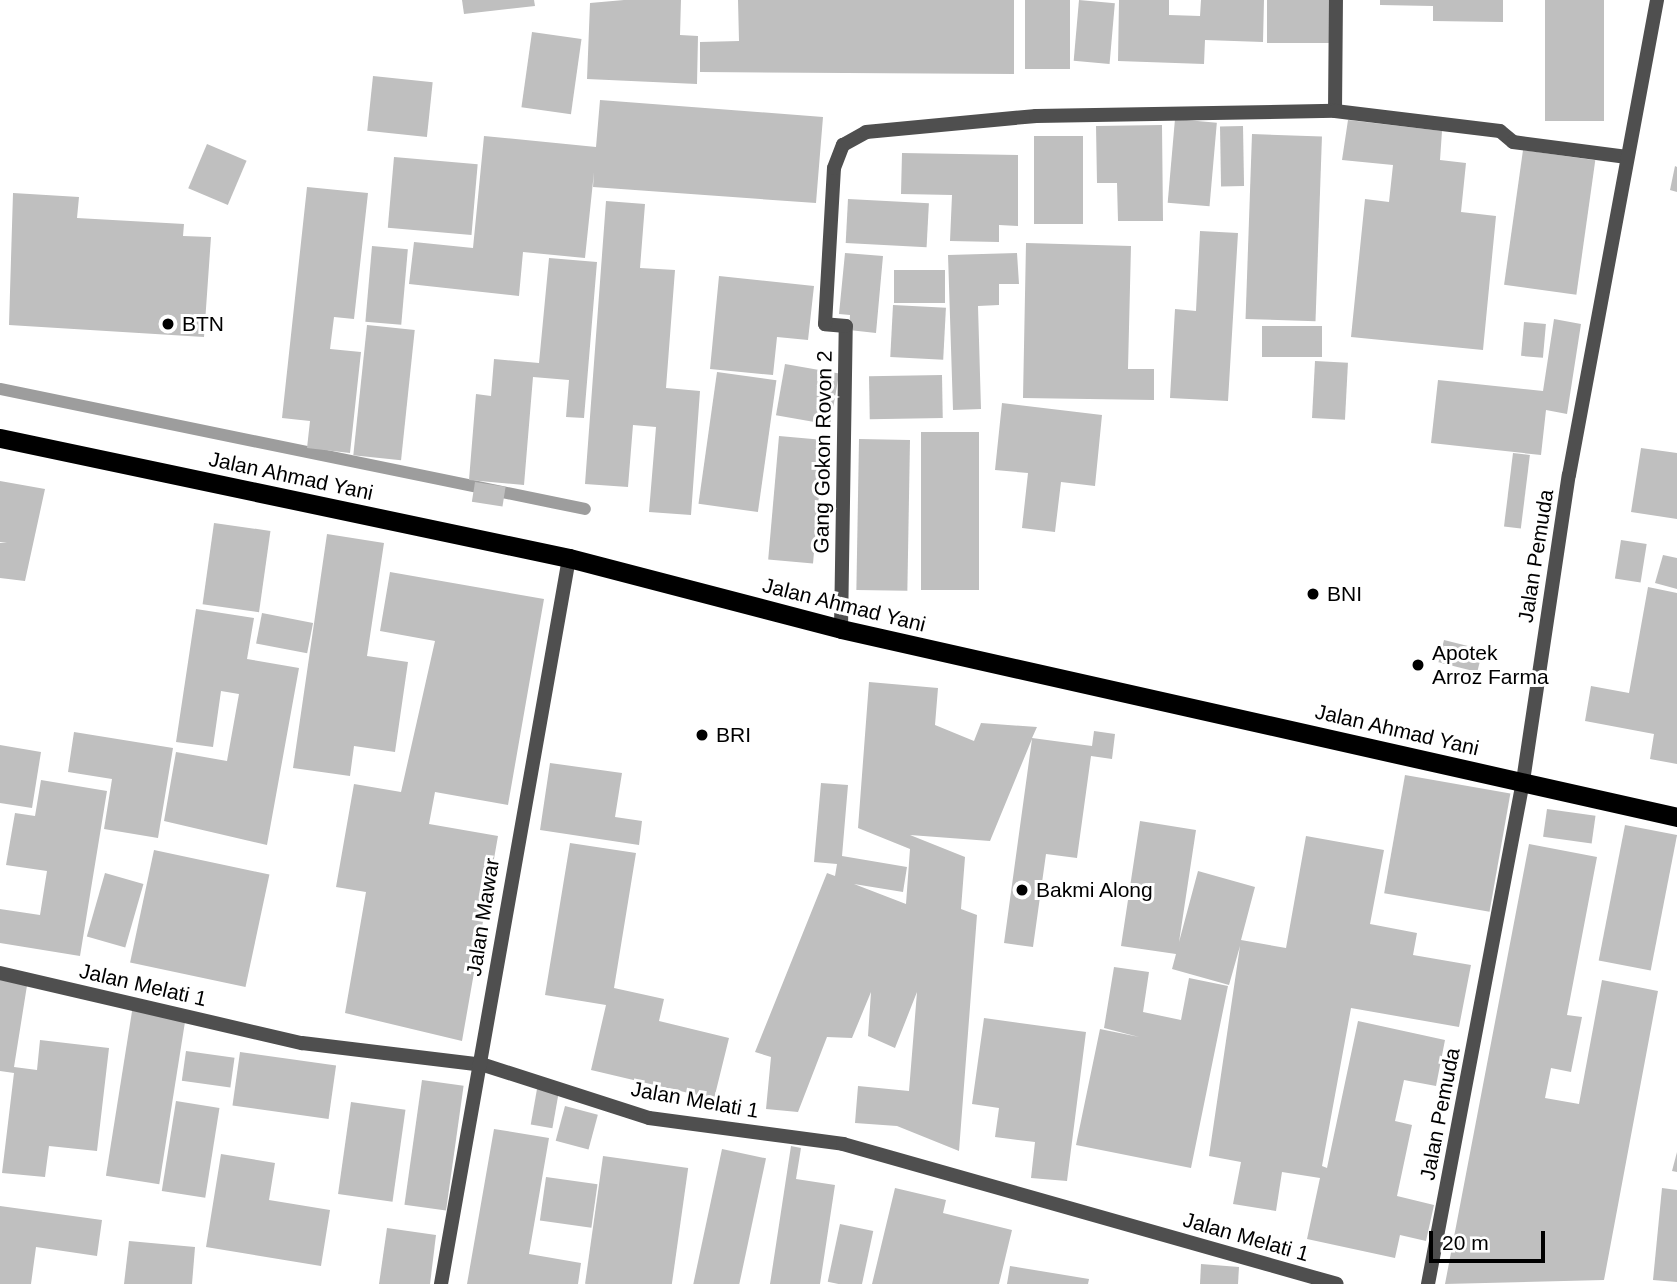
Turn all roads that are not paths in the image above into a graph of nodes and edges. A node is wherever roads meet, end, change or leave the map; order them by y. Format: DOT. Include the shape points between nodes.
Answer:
graph roads {
  1 [pos="1336,0"];
  2 [pos="1657,0"];
  3 [pos="1335,111"];
  4 [pos="1627,157"];
  5 [pos="0,438"];
  6 [pos="569,558"];
  7 [pos="841,629"];
  8 [pos="1524,781"];
  9 [pos="1677,817"];
  10 [pos="0,973"];
  11 [pos="484,1065"];
  12 [pos="441,1284"];
  13 [pos="1337,1284"];
  14 [pos="1428,1284"];
  1 -- 3 [label="street"];
  2 -- 4 [label="street, Jalan Pemuda"];
  3 -- 4 [label="street" via="1500,131 1513,142"];
  3 -- 7 [label="street, Gang Gokon Rovon 2" via="1036,116 866,132 843,145 834,168 825,324 846,326"];
  4 -- 8 [label="street, Jalan Pemuda" via="1569,475"];
  5 -- 6 [label="highway, Jalan Ahmad Yani"];
  6 -- 7 [label="highway, Jalan Ahmad Yani"];
  6 -- 11 [label="street, Jalan Mawar" via="503,914"];
  7 -- 8 [label="highway, Jalan Ahmad Yani"];
  8 -- 9 [label="highway, Jalan Ahmad Yani"];
  8 -- 14 [label="street, Jalan Pemuda"];
  10 -- 11 [label="street, Jalan Melati 1" via="302,1043"];
  11 -- 12 [label="street, Jalan Mawar"];
  11 -- 13 [label="street, Jalan Melati 1" via="649,1118 844,1144"];
}
